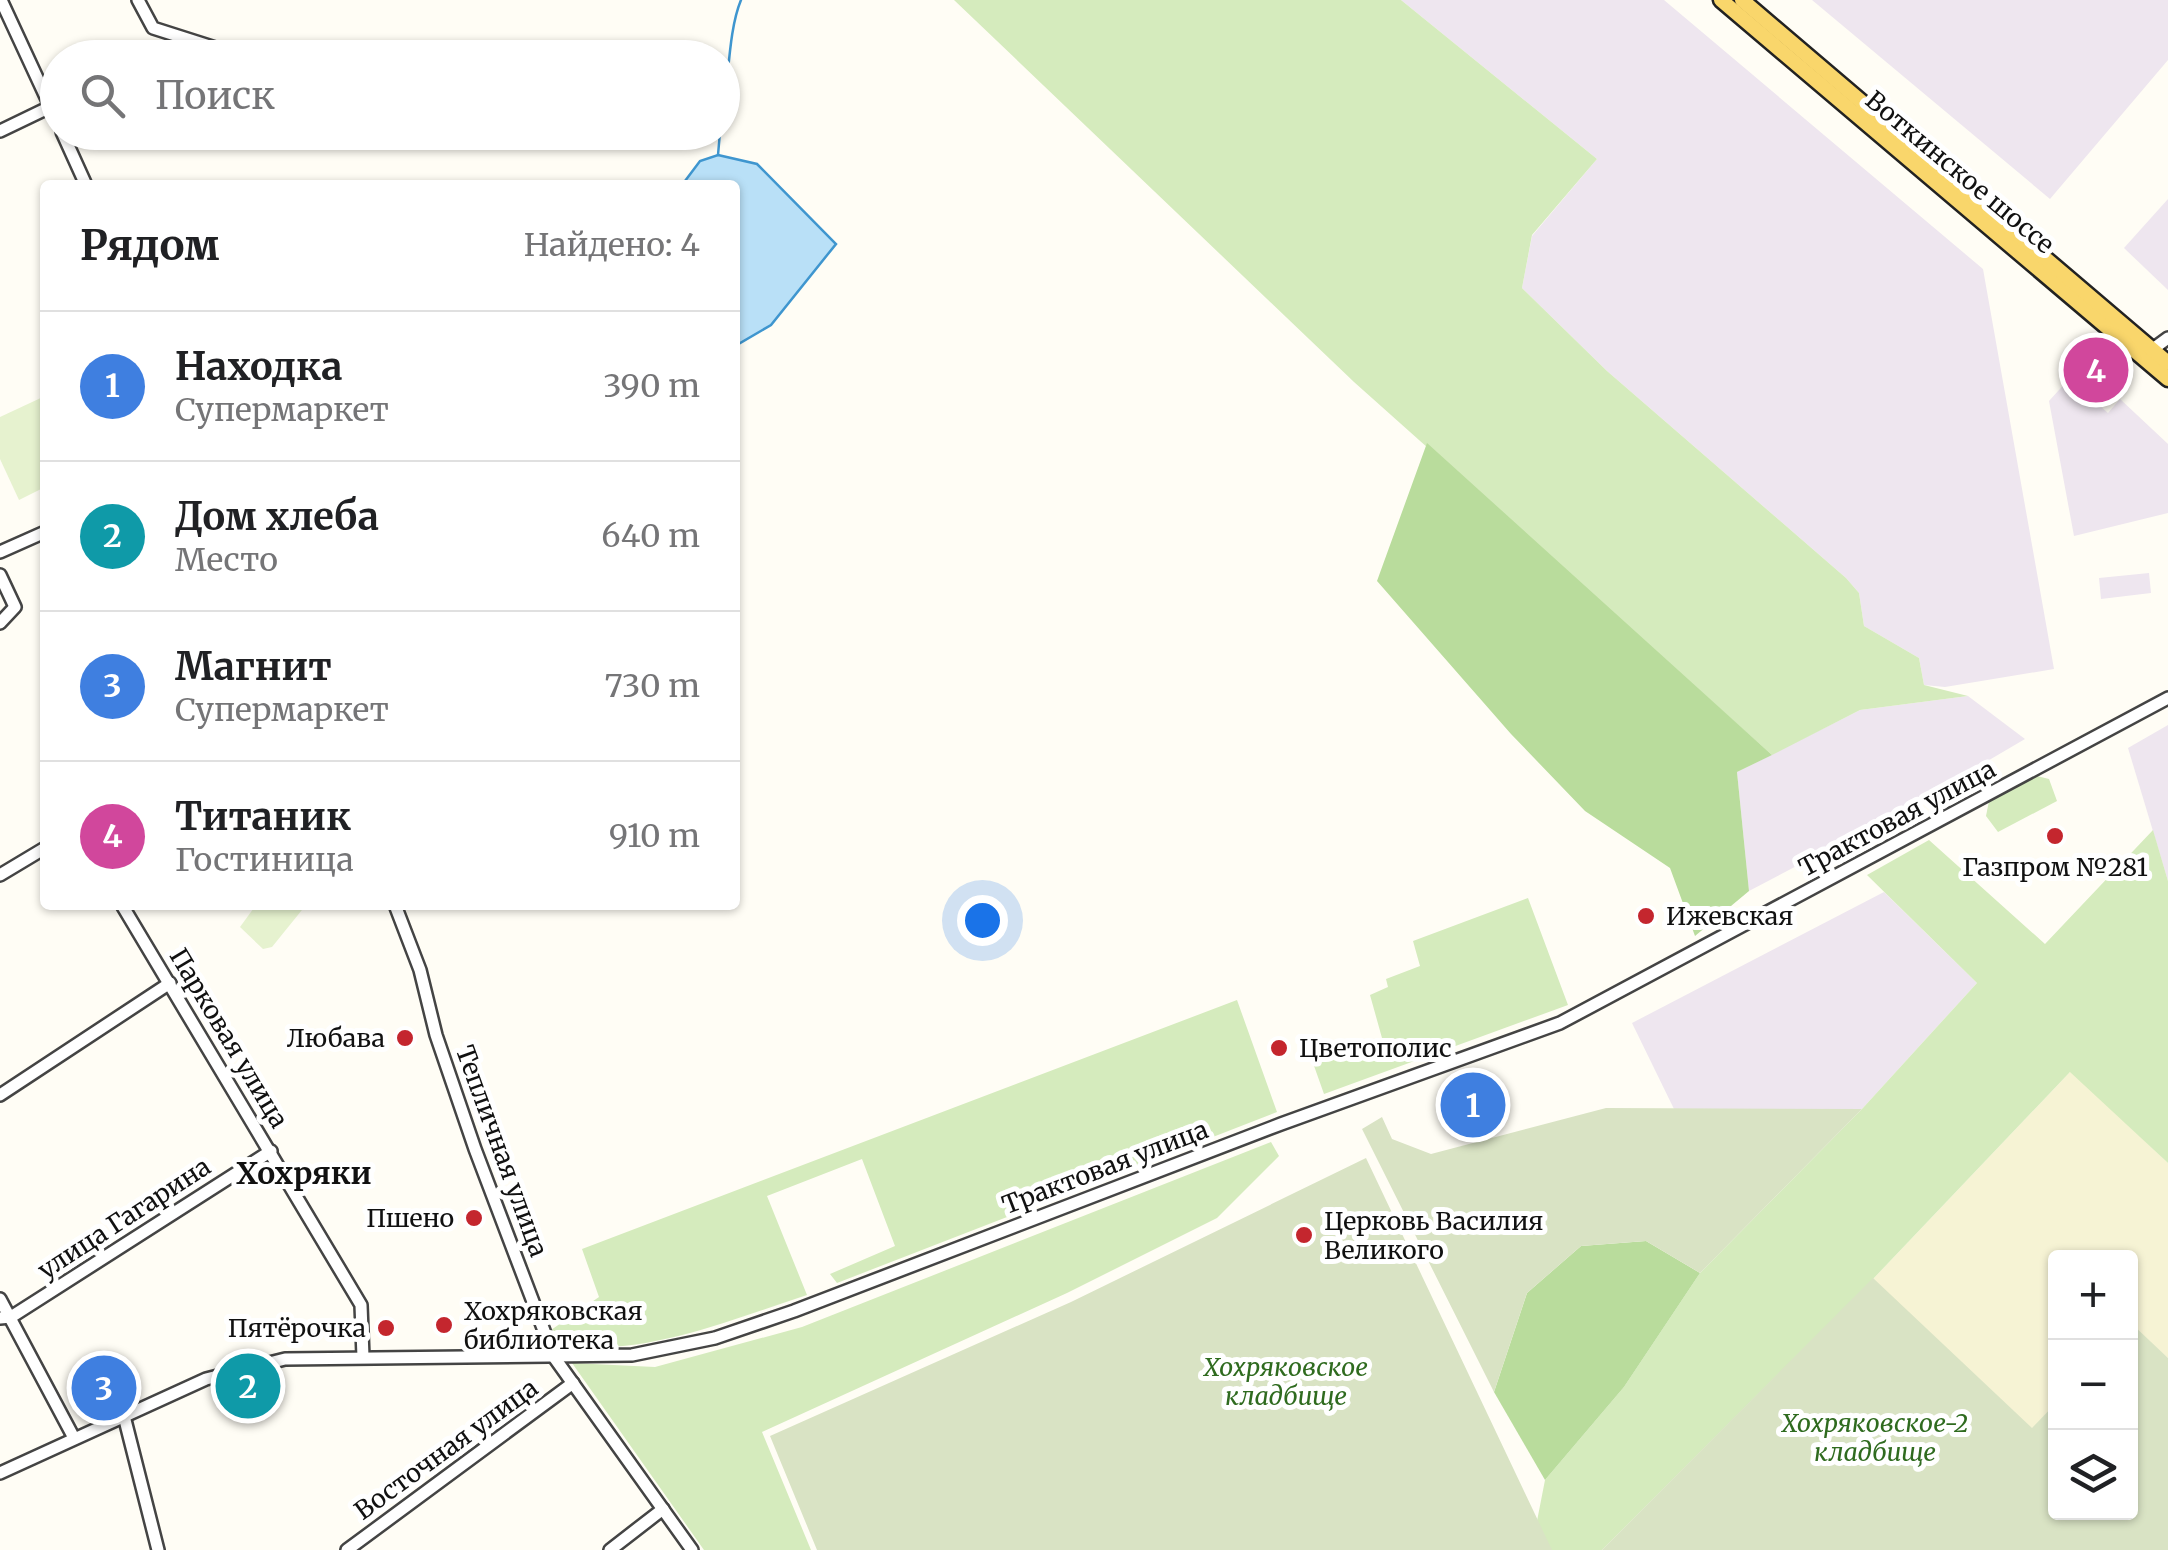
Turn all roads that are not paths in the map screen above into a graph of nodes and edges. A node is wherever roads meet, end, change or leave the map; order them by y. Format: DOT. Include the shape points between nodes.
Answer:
graph roads {
  1 [pos="1,0"];
  2 [pos="138,0"];
  3 [pos="1720,0"];
  4 [pos="1742,0"];
  5 [pos="191,40"];
  6 [pos="40,84"];
  7 [pos="40,111"];
  8 [pos="0,131"];
  9 [pos="70,150"];
  10 [pos="84,180"];
  11 [pos="2168,338"];
  12 [pos="2152,350"];
  13 [pos="2168,362"];
  14 [pos="2168,379"];
  15 [pos="40,534"];
  16 [pos="0,552"];
  17 [pos="0,575"];
  18 [pos="0,623"];
  19 [pos="2168,698"];
  20 [pos="40,851"];
  21 [pos="0,876"];
  22 [pos="125,910"];
  23 [pos="397,910"];
  24 [pos="170,983"];
  25 [pos="0,1095"];
  26 [pos="271,1151"];
  27 [pos="0,1300"];
  28 [pos="6,1318"];
  29 [pos="363,1357"];
  30 [pos="554,1357"];
  31 [pos="572,1383"];
  32 [pos="124,1416"];
  33 [pos="74,1438"];
  34 [pos="0,1473"];
  35 [pos="663,1509"];
  36 [pos="158,1550"];
  37 [pos="347,1550"];
  38 [pos="610,1550"];
  39 [pos="692,1550"];
  1 -- 6 [label="street"];
  2 -- 5 [label="street" via="153,28"];
  3 -- 14 [label="main road, Воткинское шоссе"];
  4 -- 12 [label="main road, Воткинское шоссе"];
  7 -- 8 [label="street"];
  9 -- 10 [label="street"];
  11 -- 12 [label="street"];
  12 -- 13 [label="main road, Воткинское шоссе"];
  15 -- 16 [label="street"];
  17 -- 18 [label="street" via="15,607"];
  19 -- 30 [label="street, Трактовая улица" via="1560,1023 747,1327 632,1355"];
  20 -- 21 [label="street"];
  22 -- 24 [label="street, Парковая улица"];
  23 -- 30 [label="street, Тепличная улица"];
  24 -- 25 [label="street"];
  24 -- 26 [label="street, Парковая улица"];
  26 -- 28 [label="street, улица Гагарина"];
  26 -- 29 [label="street, Парковая улица" via="360,1305"];
  27 -- 28 [label="street"];
  28 -- 33 [label="street"];
  29 -- 30 [label="street, Трактовая улица"];
  29 -- 32 [label="street, Трактовая улица" via="285,1359 206,1379"];
  30 -- 31 [label="street, Тепличная улица"];
  31 -- 35 [label="street, Тепличная улица"];
  31 -- 37 [label="street, Восточная улица"];
  32 -- 33 [label="street, Трактовая улица"];
  32 -- 36 [label="street"];
  33 -- 34 [label="street, Трактовая улица"];
  35 -- 38 [label="street"];
  35 -- 39 [label="street, Тепличная улица"];
}
